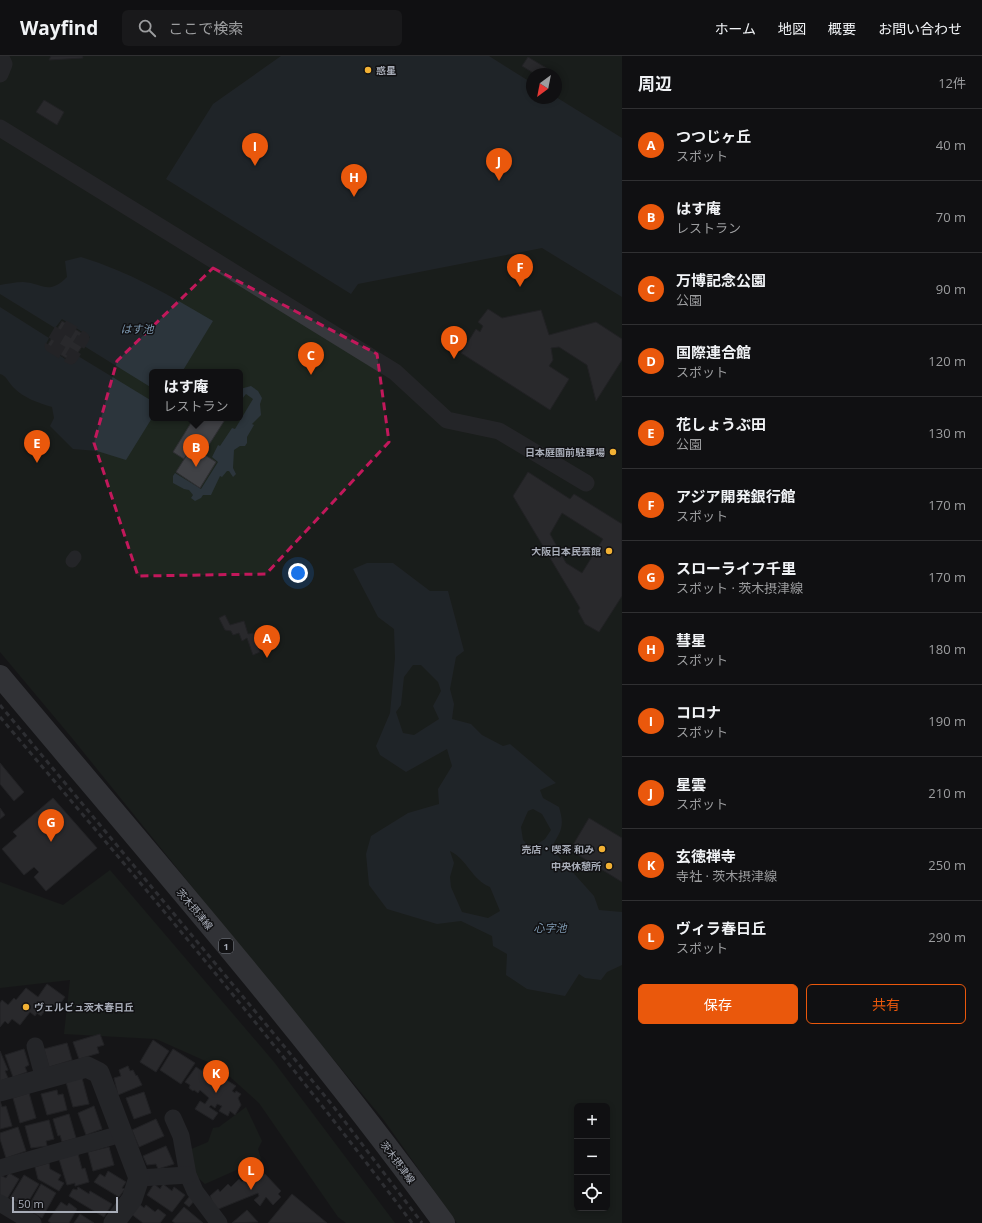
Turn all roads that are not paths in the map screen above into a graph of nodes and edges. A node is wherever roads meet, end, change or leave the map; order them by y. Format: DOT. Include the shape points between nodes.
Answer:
graph roads {
  1 [pos="0,56"];
  2 [pos="0,74"];
  3 [pos="0,128"];
  4 [pos="586,483"];
  5 [pos="0,676"];
  6 [pos="35,1046"];
  7 [pos="44,1079"];
  8 [pos="0,1091"];
  9 [pos="173,1118"];
  10 [pos="121,1134"];
  11 [pos="0,1168"];
  12 [pos="188,1175"];
  13 [pos="139,1178"];
  14 [pos="0,1204"];
  15 [pos="33,1223"];
  16 [pos="114,1223"];
  17 [pos="219,1223"];
  18 [pos="444,1223"];
  1 -- 2 [label="street" via="4,64"];
  3 -- 4 [label="street" via="395,372 447,420 499,431"];
  5 -- 18 [label="main road, 茨木摂津線 / 1" via="286,1018 348,1095"];
  6 -- 7 [label="street"];
  7 -- 8 [label="street"];
  7 -- 10 [label="street" via="87,1067 99,1073"];
  9 -- 12 [label="street" via="181,1136"];
  10 -- 11 [label="street"];
  10 -- 13 [label="street"];
  12 -- 13 [label="street"];
  12 -- 17 [label="street" via="194,1191"];
  13 -- 16 [label="street" via="132,1199"];
  14 -- 15 [label="street"];
}
